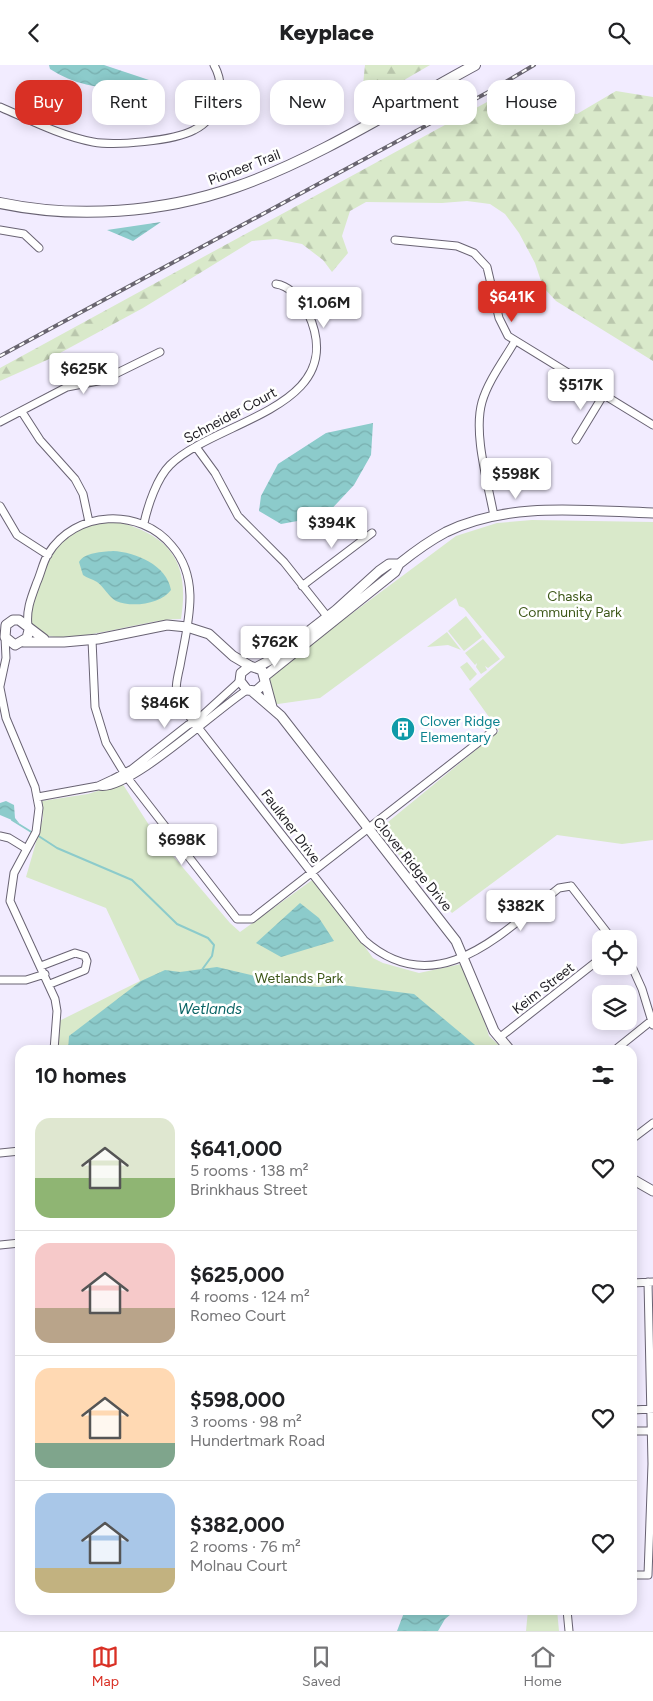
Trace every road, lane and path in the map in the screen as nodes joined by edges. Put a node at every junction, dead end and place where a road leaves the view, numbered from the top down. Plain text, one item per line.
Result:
1 (214, 65) edge
2 (475, 65) edge
3 (0, 107) edge
4 (0, 203) edge
5 (0, 230) edge
6 (395, 240) dead end
7 (39, 248) dead end
8 (276, 284) dead end
9 (515, 341) junction
10 (160, 353) dead end
11 (604, 394) junction
12 (22, 411) junction
13 (0, 422) edge
14 (653, 425) edge
15 (576, 439) dead end
16 (196, 447) junction
17 (0, 506) edge
18 (653, 513) edge
19 (494, 516) junction
20 (89, 523) junction
21 (144, 523) junction
22 (372, 533) dead end
23 (48, 555) junction
24 (302, 586) junction
25 (28, 606) junction
26 (329, 619) junction
27 (7, 621) edge
28 (187, 627) junction
29 (29, 628) junction
30 (3, 633) edge
31 (92, 640) junction
32 (46, 641) junction
33 (21, 643) junction
34 (233, 656) junction
35 (6, 658) junction
36 (254, 666) junction
37 (240, 679) junction
38 (265, 680) junction
39 (0, 687) edge
40 (249, 691) junction
41 (273, 709) junction
42 (197, 724) junction
43 (493, 731) dead end
44 (126, 776) junction
45 (38, 797) junction
46 (368, 830) junction
47 (0, 836) edge
48 (27, 849) junction
49 (310, 872) junction
50 (606, 930) edge
51 (463, 957) junction
52 (592, 965) edge
53 (43, 970) junction
54 (636, 975) edge
55 (0, 980) edge
56 (50, 984) junction
57 (652, 1023) edge
58 (499, 1037) junction
59 (54, 1045) edge
60 (506, 1045) edge
61 (622, 1045) edge
62 (653, 1123) edge
63 (637, 1135) edge
64 (15, 1152) edge
65 (0, 1153) edge
66 (637, 1182) edge
67 (653, 1191) edge
68 (15, 1244) edge
69 (0, 1245) edge
70 (650, 1282) edge
71 (637, 1283) edge
72 (652, 1409) edge
73 (637, 1410) edge
74 (637, 1431) edge
75 (652, 1431) edge
76 (637, 1575) edge
77 (567, 1615) edge
78 (569, 1631) edge

1 - 3 street
2 - 4 main road, Pioneer Trail
5 - 7 street
6 - 9 street
8 - 16 street, Schneider Court
9 - 11 street
9 - 19 street
10 - 12 street
11 - 14 street
11 - 15 street
12 - 13 street
12 - 20 street
16 - 21 street, Schneider Court
16 - 24 street
17 - 23 street
18 - 19 street
19 - 26 street
20 - 21 street
20 - 23 street
21 - 28 street
22 - 24 street
23 - 25 street
24 - 26 street
25 - 27 street
25 - 29 street
26 - 36 street
26 - 38 street
27 - 29 street
27 - 30 street
28 - 31 street
28 - 34 street
28 - 42 street, Faulkner Drive
29 - 32 street
29 - 33 street
30 - 33 street
30 - 35 street
31 - 32 street
31 - 44 street
32 - 33 street
33 - 35 street
34 - 36 street
34 - 37 street
35 - 39 street
36 - 37 street
36 - 38 street
37 - 40 street
37 - 42 street
38 - 40 street
38 - 41 street, Clover Ridge Drive
39 - 45 street
40 - 41 street, Clover Ridge Drive
40 - 42 street
41 - 46 street, Clover Ridge Drive
42 - 44 street
42 - 49 street, Faulkner Drive
43 - 46 street
44 - 45 street
44 - 49 street
45 - 48 street
46 - 49 street
46 - 51 street, Clover Ridge Drive
47 - 48 street
48 - 53 street
49 - 51 street, Faulkner Drive
50 - 51 street, Faulkner Drive
51 - 58 street, Clover Ridge Drive
52 - 58 street, Keim Street
53 - 55 street
53 - 56 street
53 - 56 street
54 - 57 street
56 - 59 street
57 - 61 street
58 - 60 street, Clover Ridge Drive
62 - 63 street
64 - 65 street
66 - 67 street
68 - 69 street
70 - 71 street
70 - 72 street
72 - 73 street
72 - 75 street
74 - 75 street
75 - 76 street
77 - 78 street

